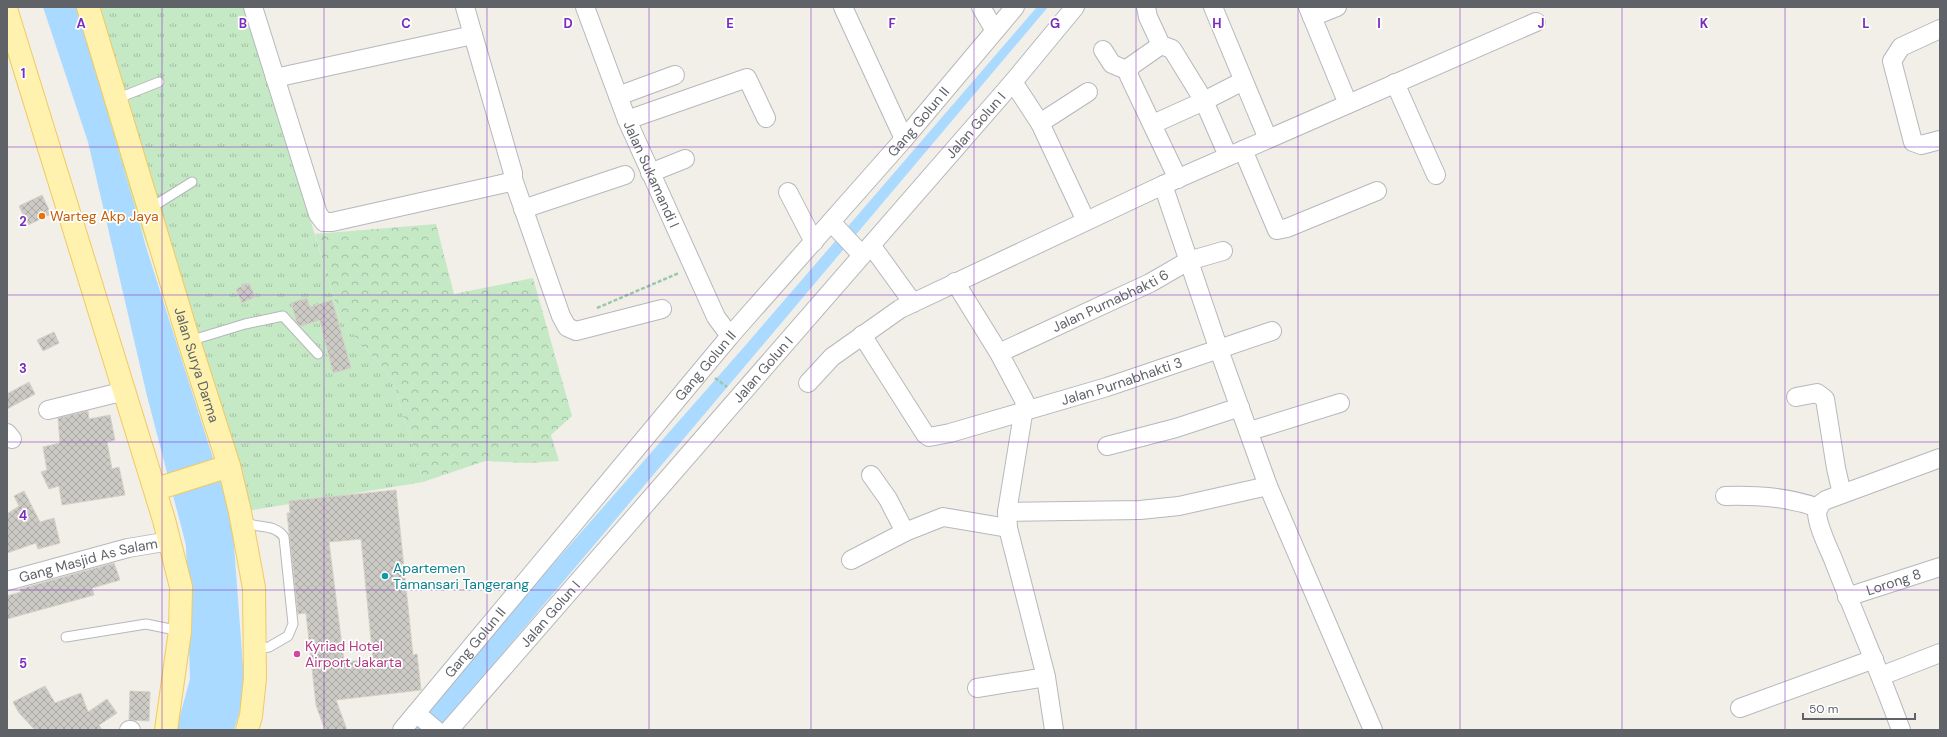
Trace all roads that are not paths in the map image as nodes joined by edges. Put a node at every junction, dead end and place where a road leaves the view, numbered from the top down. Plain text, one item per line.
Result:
1 (88, 7) edge
2 (253, 7) edge
3 (465, 7) edge
4 (585, 7) edge
5 (843, 7) edge
6 (981, 7) edge
7 (1015, 7) edge
8 (1075, 7) edge
9 (1146, 7) edge
10 (1213, 7) edge
11 (1337, 7) edge
12 (7, 12) edge
13 (1310, 12) edge
14 (1536, 22) dead end
15 (1940, 30) edge
16 (995, 31) junction
17 (473, 36) junction
18 (1161, 45) junction
19 (1103, 50) dead end
20 (13, 52) edge
21 (1129, 71) junction
22 (675, 75) dead end
23 (275, 78) junction
24 (1243, 80) junction
25 (159, 82) dead end
26 (1013, 82) junction
27 (1395, 84) junction
28 (1088, 92) dead end
29 (618, 96) junction
30 (116, 99) junction
31 (1204, 101) junction
32 (1348, 104) junction
33 (766, 118) dead end
34 (627, 120) junction
35 (1040, 123) junction
36 (1152, 124) junction
37 (904, 139) junction
38 (1268, 139) junction
39 (1940, 140) edge
40 (1236, 153) junction
41 (685, 159) dead end
42 (650, 172) junction
43 (625, 175) dead end
44 (1436, 175) dead end
45 (512, 179) junction
46 (192, 182) dead end
47 (1170, 182) junction
48 (1377, 191) dead end
49 (788, 192) dead end
50 (149, 209) junction
51 (523, 209) junction
52 (1086, 221) junction
53 (834, 225) junction
54 (814, 242) junction
55 (861, 248) junction
56 (1223, 251) dead end
57 (1188, 261) junction
58 (955, 282) junction
59 (913, 303) junction
60 (662, 309) dead end
61 (1272, 331) dead end
62 (862, 334) junction
63 (730, 336) junction
64 (189, 340) junction
65 (1219, 350) junction
66 (999, 352) junction
67 (318, 354) dead end
68 (808, 383) dead end
69 (125, 391) junction
70 (1796, 397) dead end
71 (1340, 403) dead end
72 (1240, 407) junction
73 (48, 410) dead end
74 (1024, 411) junction
75 (1250, 431) junction
76 (1108, 446) dead end
77 (143, 455) junction
78 (1940, 458) edge
79 (225, 467) junction
80 (871, 475) dead end
81 (168, 486) junction
82 (1268, 486) junction
83 (1842, 494) junction
84 (1725, 496) dead end
85 (1819, 508) junction
86 (164, 520) junction
87 (1007, 520) junction
88 (242, 522) junction
89 (905, 532) junction
90 (170, 541) junction
91 (851, 560) dead end
92 (1940, 567) edge
93 (7, 581) edge
94 (1847, 597) junction
95 (180, 631) junction
96 (66, 637) dead end
97 (255, 650) junction
98 (1940, 653) edge
99 (1874, 659) junction
100 (1881, 676) junction
101 (1046, 677) junction
102 (978, 688) dead end
103 (1740, 708) dead end
104 (417, 715) junction
105 (166, 730) edge
106 (247, 730) edge
107 (402, 730) edge
108 (436, 730) edge
109 (449, 730) edge
110 (1054, 730) edge
111 (1373, 730) edge
112 (1902, 730) edge

1 - 30 main road, Jalan Surya Darma
2 - 23 street
3 - 17 street
4 - 29 street, Jalan Sukamandi I
5 - 37 street
6 - 16 street
7 - 16 street, Gang Golun II
8 - 26 street, Jalan Golun I
9 - 18 street
10 - 24 street
11 - 13 street
12 - 20 main road
13 - 32 street
14 - 27 street
15 - 39 street
16 - 37 street, Gang Golun II
17 - 23 street
17 - 45 street
18 - 21 street
18 - 31 street
19 - 21 street
20 - 69 main road
21 - 36 street
22 - 29 street
23 - 45 street
24 - 31 street
24 - 38 street
25 - 30 lane
26 - 35 street
26 - 55 street, Jalan Golun I
27 - 32 street
27 - 44 street
28 - 35 street
29 - 34 street, Jalan Sukamandi I
30 - 50 main road, Jalan Surya Darma
31 - 36 street
31 - 40 street
32 - 38 street
33 - 34 street
34 - 42 street, Jalan Sukamandi I
35 - 52 street
36 - 47 street
37 - 53 street, Gang Golun II
38 - 40 street
40 - 47 street
40 - 48 street
41 - 42 street
42 - 63 street, Jalan Sukamandi I
43 - 51 street
45 - 51 street
46 - 50 lane
47 - 52 street
47 - 57 street
49 - 54 street
50 - 64 main road, Jalan Surya Darma
51 - 60 street
52 - 58 street
53 - 54 street, Gang Golun II
53 - 55 street
54 - 63 street, Gang Golun II
55 - 59 street
55 - 109 street, Jalan Golun I
56 - 57 street, Jalan Purnabhakti 6
57 - 65 street
57 - 66 street, Jalan Purnabhakti 6
58 - 59 street
58 - 66 street
59 - 62 street
61 - 65 street, Jalan Purnabhakti 3
62 - 68 street
62 - 74 street, Jalan Purnabhakti 3
63 - 104 street, Gang Golun II
64 - 67 lane
64 - 79 main road, Jalan Surya Darma
65 - 72 street
65 - 74 street, Jalan Purnabhakti 3
66 - 74 street
69 - 73 street
69 - 77 main road
70 - 83 street
71 - 75 street
72 - 75 street
72 - 76 street
74 - 87 street
75 - 82 street
77 - 81 main road
77 - 86 main road
78 - 83 street
79 - 81 main road
79 - 88 main road, Jalan Surya Darma
80 - 89 street
81 - 86 main road
82 - 87 street
82 - 111 street
83 - 85 street
84 - 85 street
85 - 94 street
86 - 90 main road
87 - 89 street
87 - 101 street
88 - 97 main road, Jalan Surya Darma
88 - 97 lane
89 - 91 street
90 - 93 street, Gang Masjid As Salam
90 - 95 main road
92 - 94 street, Lorong 8
94 - 99 street
95 - 96 lane
95 - 105 main road
97 - 106 main road, Jalan Surya Darma
98 - 100 street
99 - 100 street
99 - 103 street
100 - 112 street
101 - 102 street
101 - 110 street
104 - 107 street, Gang Golun II
104 - 108 street

